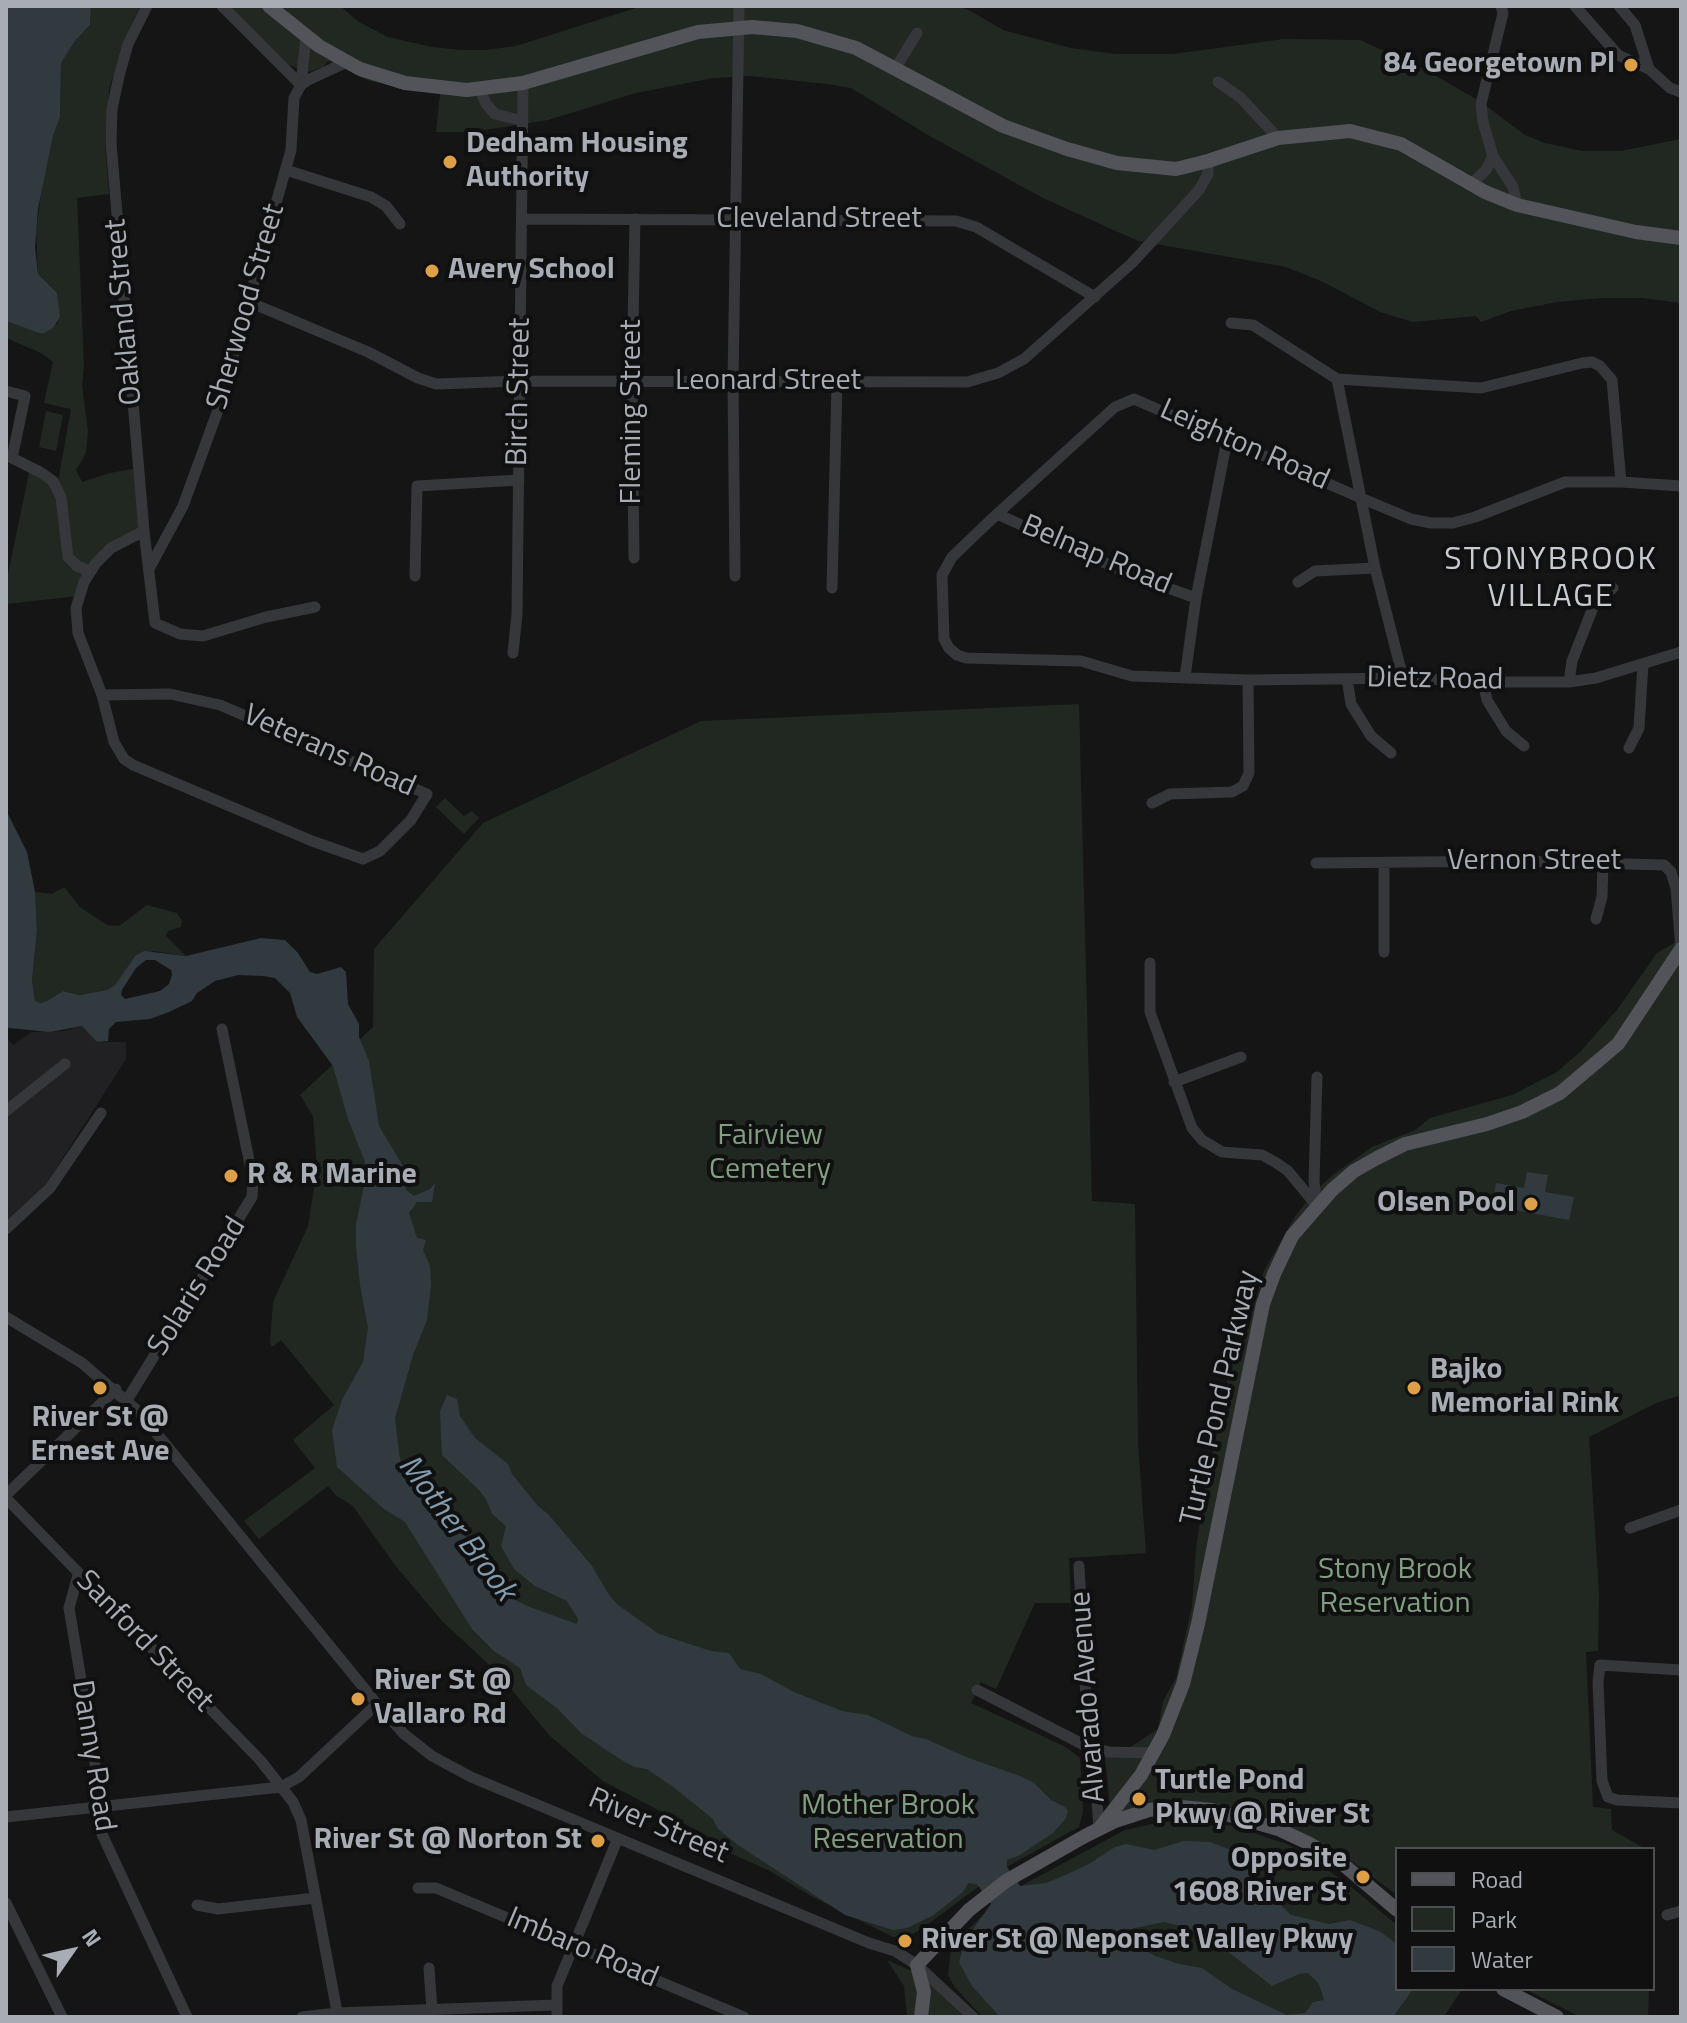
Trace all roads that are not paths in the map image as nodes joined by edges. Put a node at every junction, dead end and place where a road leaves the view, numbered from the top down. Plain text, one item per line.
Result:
1 (147, 6) edge
2 (222, 6) edge
3 (269, 6) edge
4 (739, 6) edge
5 (1501, 6) edge
6 (1575, 6) edge
7 (1619, 6) edge
8 (737, 27) junction
9 (917, 33) dead end
10 (306, 36) junction
11 (347, 62) junction
12 (895, 69) junction
13 (1649, 69) junction
14 (1218, 82) dead end
15 (523, 83) junction
16 (301, 85) junction
17 (480, 90) junction
18 (1681, 92) edge
19 (523, 121) junction
20 (1278, 138) junction
21 (1493, 156) junction
22 (1208, 161) junction
23 (286, 170) junction
24 (1471, 184) junction
25 (1517, 205) junction
26 (522, 219) junction
27 (635, 219) junction
28 (735, 220) junction
29 (400, 224) dead end
30 (1681, 238) edge
31 (1095, 297) junction
32 (249, 302) junction
33 (1231, 323) dead end
34 (1337, 379) junction
35 (520, 381) junction
36 (632, 381) junction
37 (733, 382) junction
38 (837, 383) junction
39 (6, 391) edge
40 (1227, 440) junction
41 (519, 480) junction
42 (1621, 482) junction
43 (1681, 486) edge
44 (1361, 498) junction
45 (997, 514) junction
46 (144, 531) junction
47 (634, 558) dead end
48 (1375, 568) junction
49 (149, 570) junction
50 (90, 571) junction
51 (415, 576) dead end
52 (735, 576) dead end
53 (1298, 582) dead end
54 (832, 588) dead end
55 (1613, 588) dead end
56 (1196, 598) junction
57 (315, 607) dead end
58 (1681, 652) edge
59 (513, 653) dead end
60 (1643, 664) junction
61 (1185, 677) junction
62 (1403, 678) junction
63 (1347, 679) junction
64 (1248, 680) junction
65 (1483, 682) junction
66 (1569, 682) junction
67 (102, 695) junction
68 (1524, 746) dead end
69 (1629, 748) dead end
70 (1391, 753) dead end
71 (1152, 803) dead end
72 (1603, 862) junction
73 (1316, 863) dead end
74 (1384, 863) junction
75 (1596, 919) dead end
76 (1681, 949) edge
77 (1384, 952) dead end
78 (1150, 963) dead end
79 (222, 1029) dead end
80 (1241, 1057) dead end
81 (65, 1064) dead end
82 (1317, 1077) dead end
83 (1174, 1082) junction
84 (6, 1111) edge
85 (101, 1113) dead end
86 (1317, 1206) junction
87 (6, 1229) edge
88 (6, 1317) edge
89 (116, 1389) junction
90 (127, 1400) junction
91 (6, 1497) edge
92 (1681, 1510) edge
93 (1630, 1528) dead end
94 (1079, 1566) dead end
95 (78, 1575) junction
96 (1681, 1670) edge
97 (977, 1690) dead end
98 (377, 1704) junction
99 (1090, 1748) junction
100 (1153, 1753) junction
101 (1141, 1775) junction
102 (281, 1787) junction
103 (1681, 1803) edge
104 (100, 1807) junction
105 (1131, 1815) junction
106 (6, 1817) edge
107 (1099, 1829) junction
108 (618, 1838) junction
109 (418, 1888) dead end
110 (315, 1898) junction
111 (6, 1903) edge
112 (197, 1905) dead end
113 (1395, 1908) edge
114 (1681, 1911) edge
115 (1667, 1915) dead end
116 (573, 1946) junction
117 (917, 1965) junction
118 (429, 1968) dead end
119 (1507, 1991) edge
120 (432, 2010) junction
121 (556, 2011) edge
122 (338, 2015) edge
123 (62, 2017) edge
124 (187, 2017) edge
125 (302, 2017) edge
126 (744, 2017) edge
127 (921, 2017) edge
128 (973, 2017) edge
129 (1557, 2017) edge

1 - 46 street, Oakland Street
2 - 16 street
3 - 10 main road
4 - 8 street
5 - 21 street
6 - 13 street
7 - 13 street
8 - 12 main road
8 - 15 main road
8 - 28 street
9 - 12 street
10 - 11 main road
10 - 16 street, Sherwood Street
11 - 16 street
11 - 17 main road
12 - 22 main road
13 - 18 street
14 - 20 street
15 - 17 main road
15 - 19 street, Birch Street
16 - 23 street, Sherwood Street
17 - 19 street
19 - 26 street, Birch Street
20 - 22 main road
20 - 24 main road
21 - 24 street
21 - 25 street
22 - 31 street, Leonard Street
23 - 29 street
23 - 32 street, Sherwood Street
24 - 25 main road
25 - 30 main road
26 - 27 street, Cleveland Street
26 - 35 street, Birch Street
27 - 28 street, Cleveland Street
27 - 36 street, Fleming Street
28 - 31 street, Cleveland Street
28 - 37 street
31 - 38 street, Leonard Street
32 - 35 street, Leonard Street
32 - 49 street, Sherwood Street
33 - 34 street
34 - 42 street
34 - 44 street
35 - 36 street, Leonard Street
35 - 41 street, Birch Street
36 - 37 street, Leonard Street
36 - 47 street, Fleming Street
37 - 38 street, Leonard Street
37 - 52 street
38 - 54 street
39 - 50 street
40 - 44 street, Leighton Road
40 - 45 street, Leighton Road
40 - 56 street
41 - 51 street
41 - 59 street, Birch Street
42 - 43 street, Leighton Road
42 - 44 street, Leighton Road
44 - 48 street
45 - 56 street, Belnap Road
45 - 61 street, Leighton Road
46 - 49 street, Oakland Street
46 - 50 street, Veterans Road
48 - 53 street
48 - 62 street
49 - 57 street, Oakland Street
50 - 67 street, Veterans Road
55 - 66 street
56 - 61 street
58 - 60 street, Dietz Road
60 - 66 street, Dietz Road
60 - 69 street
61 - 64 street, Dietz Road
62 - 63 street, Dietz Road
62 - 65 street, Dietz Road
63 - 64 street, Dietz Road
63 - 70 street
64 - 71 street
65 - 66 street, Dietz Road
65 - 68 street
67 - 67 street, Veterans Road
72 - 74 street, Vernon Street
72 - 75 street
72 - 76 street, Vernon Street
73 - 74 street, Vernon Street
74 - 77 street
76 - 86 main road, Turtle Pond Parkway
78 - 83 street
79 - 90 street, Solaris Road
80 - 83 street
81 - 84 street
82 - 86 street
83 - 86 street
85 - 87 street
86 - 100 main road, Turtle Pond Parkway
88 - 89 street, River Street
89 - 90 street, River Street
89 - 91 street
90 - 98 street, River Street
91 - 95 street, Sanford Street
92 - 93 street
94 - 99 street, Alvarado Avenue
95 - 102 street, Sanford Street
95 - 104 street, Danny Road
96 - 103 street
97 - 99 street
98 - 102 street
98 - 108 street, River Street
99 - 100 street
99 - 107 street, Alvarado Avenue
100 - 101 main road, Turtle Pond Parkway
101 - 105 main road, Turtle Pond Parkway
101 - 107 main road, Turtle Pond Parkway
102 - 104 street
102 - 110 street, Sanford Street
104 - 106 street
104 - 124 street, Danny Road
105 - 107 main road
105 - 113 main road
107 - 117 main road
108 - 116 street
108 - 117 street, River Street
109 - 116 street, Imbaro Road
110 - 112 street
110 - 122 street, Sanford Street
111 - 123 street
114 - 115 street
116 - 121 street
116 - 126 street, Imbaro Road
117 - 127 main road
117 - 128 street, River Street
118 - 120 street
119 - 129 main road
120 - 121 street
120 - 122 street
122 - 125 street

